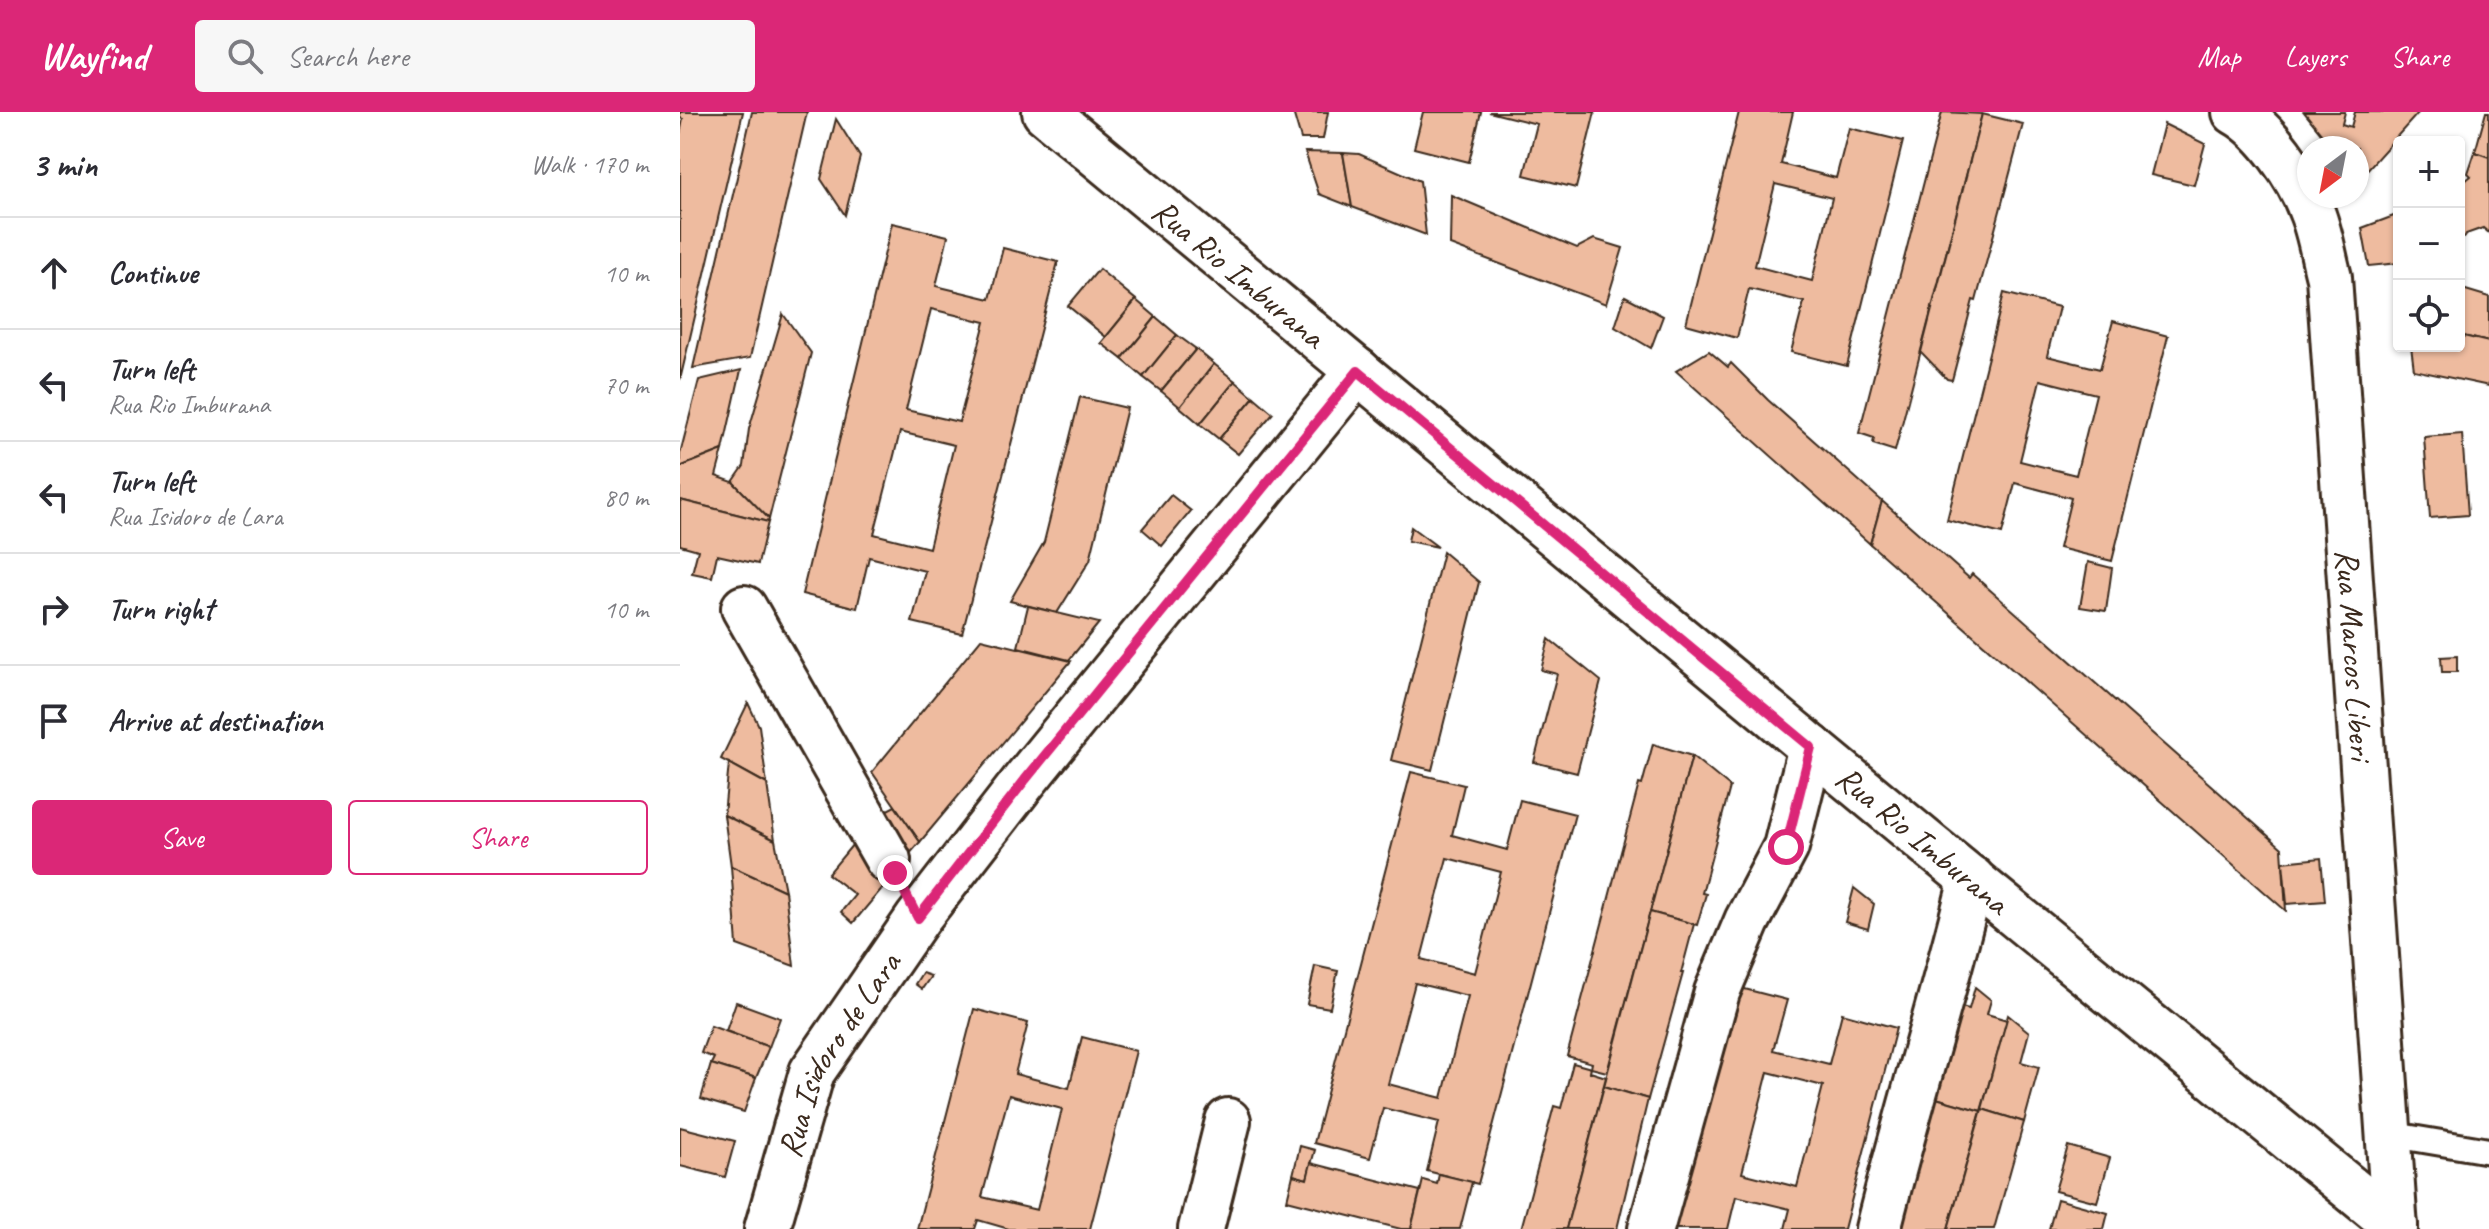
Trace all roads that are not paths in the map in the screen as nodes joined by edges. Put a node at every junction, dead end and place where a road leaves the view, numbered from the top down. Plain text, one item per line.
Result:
1 (1045, 112) edge
2 (2235, 112) edge
3 (1358, 371) junction
4 (744, 608) dead end
5 (1811, 747) junction
6 (1972, 879) junction
7 (918, 918) junction
8 (1228, 1121) dead end
9 (2388, 1134) junction
10 (2489, 1151) edge
11 (2395, 1227) edge
12 (767, 1229) edge
13 (1201, 1229) edge
14 (1651, 1229) edge
15 (1878, 1229) edge

1 - 3 street, Rua Rio Imburana
2 - 9 street, Rua Marcos Liberi
3 - 5 street, Rua Rio Imburana
3 - 7 street, Rua Isidoro de Lara
4 - 7 street
5 - 6 street, Rua Rio Imburana
5 - 14 street
6 - 11 street, Rua Rio Imburana
6 - 15 street
7 - 12 street, Rua Isidoro de Lara
8 - 13 street
9 - 10 lane
9 - 11 street, Rua Marcos Liberi

